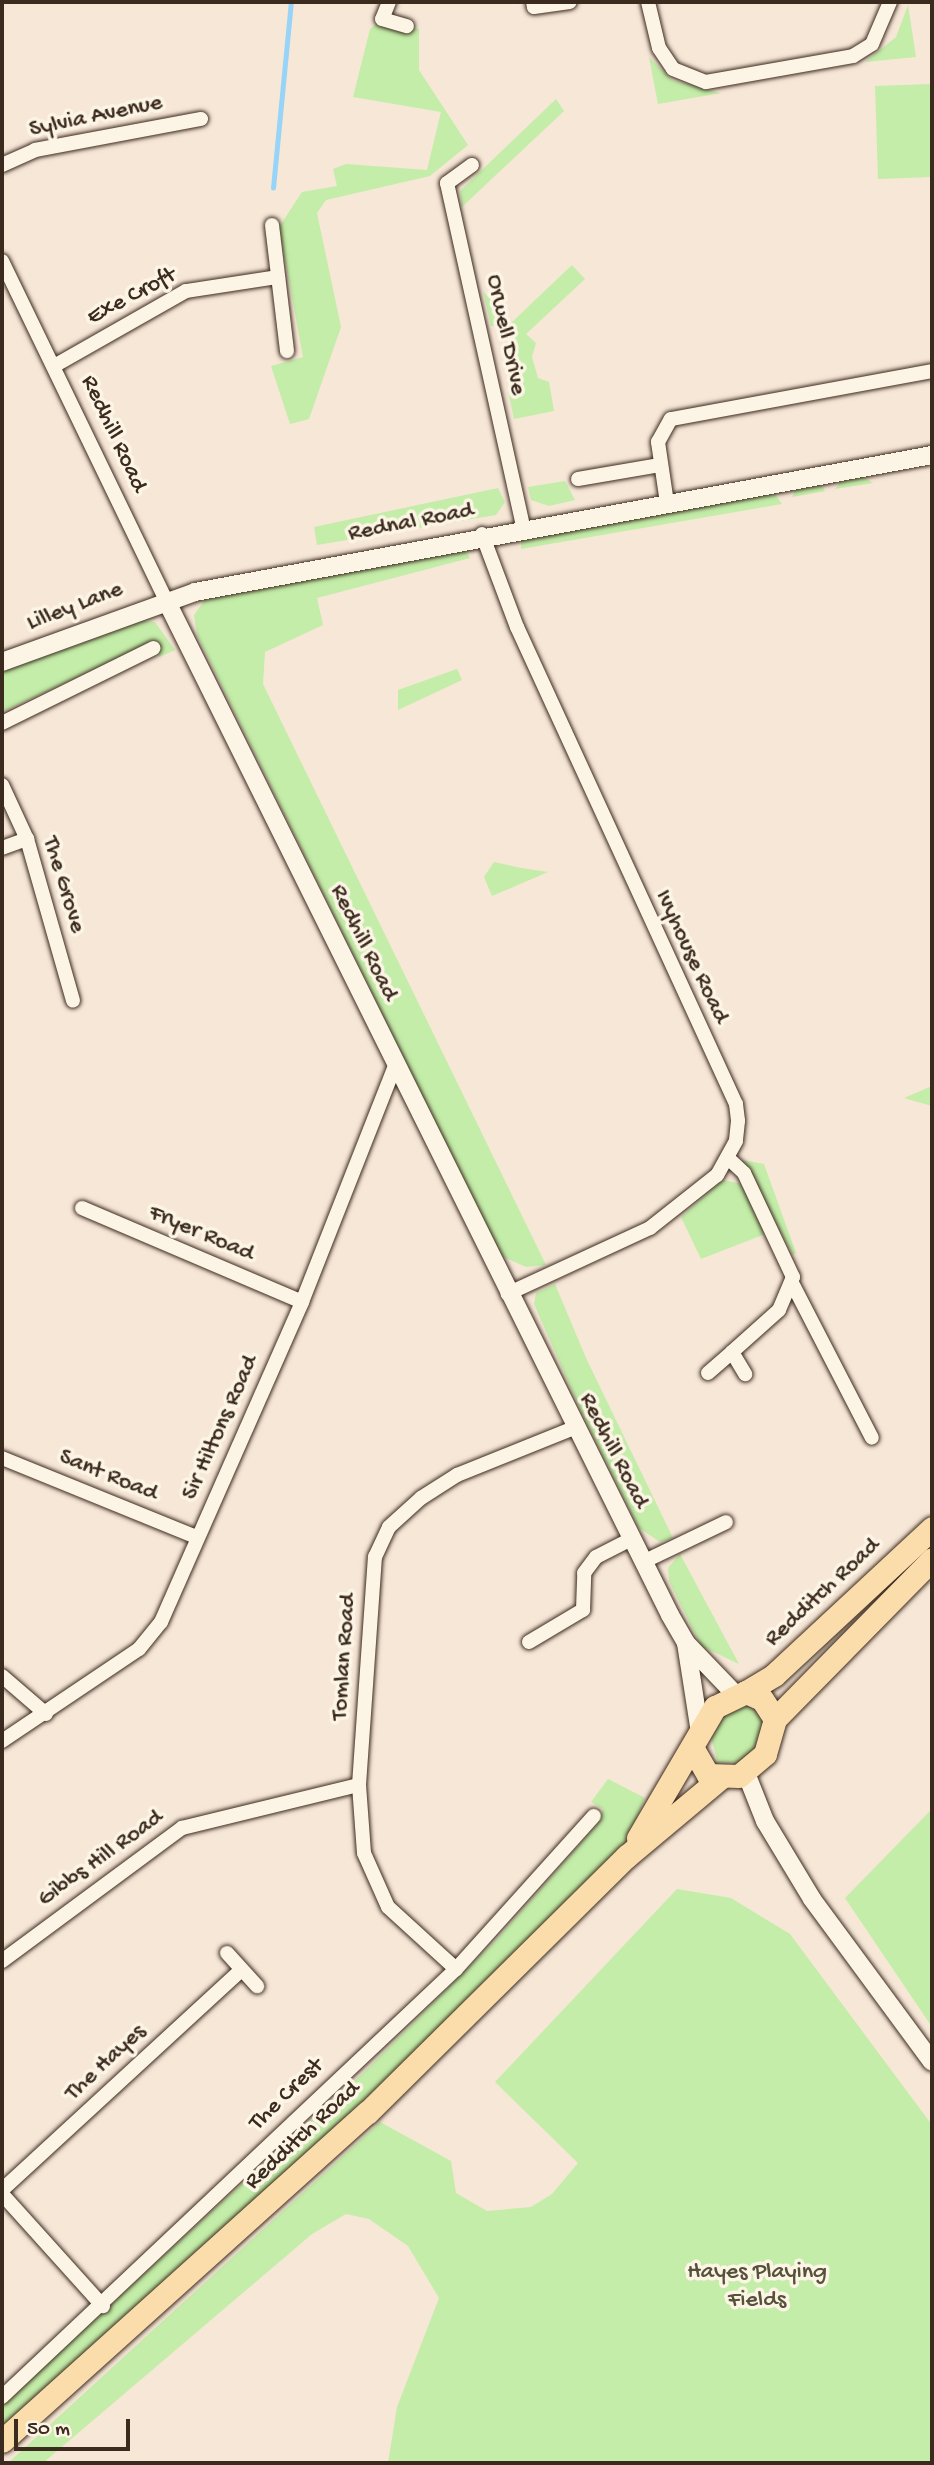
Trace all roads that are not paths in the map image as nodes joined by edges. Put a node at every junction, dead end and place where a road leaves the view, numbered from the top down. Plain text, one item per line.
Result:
1 (389, 2) edge
2 (533, 2) edge
3 (570, 2) edge
4 (648, 2) edge
5 (890, 2) edge
6 (407, 26) dead end
7 (201, 119) dead end
8 (472, 164) dead end
9 (2, 165) edge
10 (272, 225) dead end
11 (2, 261) edge
12 (278, 277) junction
13 (287, 351) dead end
14 (54, 366) junction
15 (932, 371) edge
16 (932, 455) edge
17 (660, 466) junction
18 (578, 479) dead end
19 (667, 503) junction
20 (523, 527) junction
21 (482, 534) junction
22 (166, 600) junction
23 (154, 648) dead end
24 (2, 662) edge
25 (2, 723) edge
26 (2, 785) edge
27 (27, 839) junction
28 (2, 848) edge
29 (73, 1001) dead end
30 (395, 1066) junction
31 (728, 1158) junction
32 (82, 1208) dead end
33 (792, 1283) junction
34 (508, 1294) junction
35 (302, 1302) junction
36 (732, 1352) junction
37 (708, 1373) dead end
38 (745, 1374) dead end
39 (574, 1428) junction
40 (872, 1438) dead end
41 (2, 1458) edge
42 (726, 1522) dead end
43 (932, 1528) edge
44 (197, 1537) junction
45 (631, 1539) junction
46 (932, 1559) edge
47 (643, 1562) junction
48 (529, 1642) dead end
49 (686, 1643) junction
50 (2, 1676) edge
51 (740, 1693) junction
52 (46, 1714) junction
53 (775, 1719) junction
54 (695, 1736) junction
55 (2, 1741) edge
56 (746, 1773) junction
57 (718, 1780) junction
58 (359, 1785) junction
59 (594, 1816) dead end
60 (627, 1856) junction
61 (227, 1953) dead end
62 (2, 1961) edge
63 (456, 1969) junction
64 (241, 1970) junction
65 (257, 1986) dead end
66 (932, 2062) edge
67 (2, 2192) edge
68 (103, 2306) junction
69 (2, 2397) edge
70 (2, 2441) edge

1 - 6 street
2 - 3 street
4 - 5 street
7 - 9 street, Sylvia Avenue
8 - 20 street, Orwell Drive
10 - 12 street
11 - 14 street, Redhill Road
12 - 13 street
12 - 14 street, Exe Croft
14 - 22 street, Redhill Road
15 - 17 street
16 - 19 street, Rednal Road
17 - 18 street
17 - 19 street
19 - 20 street, Rednal Road
20 - 21 street, Rednal Road
21 - 22 street, Rednal Road
21 - 31 street, Ivyhouse Road
22 - 24 street, Lilley Lane
22 - 30 street, Redhill Road
23 - 25 street
26 - 27 street, The Grove
27 - 28 street
27 - 29 street, The Grove
30 - 34 street, Redhill Road
30 - 35 street, Sir Hiltons Road
31 - 33 street
31 - 34 street, Ivyhouse Road
32 - 35 street, Fryer Road
33 - 36 street
33 - 40 street
34 - 39 street, Redhill Road
35 - 44 street, Sir Hiltons Road
36 - 37 street
36 - 38 street
39 - 45 street, Redhill Road
39 - 58 street, Tomlan Road
41 - 44 street, Sant Road
42 - 47 street
43 - 51 highway, Redditch Road
44 - 52 street, Sir Hiltons Road
45 - 47 street, Redhill Road
45 - 48 street
46 - 53 highway, Redditch Road
47 - 49 street, Redhill Road
49 - 51 street, Redhill Road
49 - 54 street, Redhill Road
50 - 52 street
51 - 53 highway
51 - 54 highway
52 - 55 street, Sir Hiltons Road
53 - 56 highway
54 - 57 highway
54 - 60 highway, Redditch Road
56 - 57 highway
56 - 66 street
57 - 60 highway, Redditch Road
58 - 62 street, Gibbs Hill Road
58 - 63 street, Tomlan Road
59 - 63 street, The Crest
60 - 70 highway, Redditch Road
61 - 64 street
63 - 68 street, The Crest
64 - 65 street
64 - 67 street, The Hayes
67 - 68 street
68 - 69 street, The Crest

